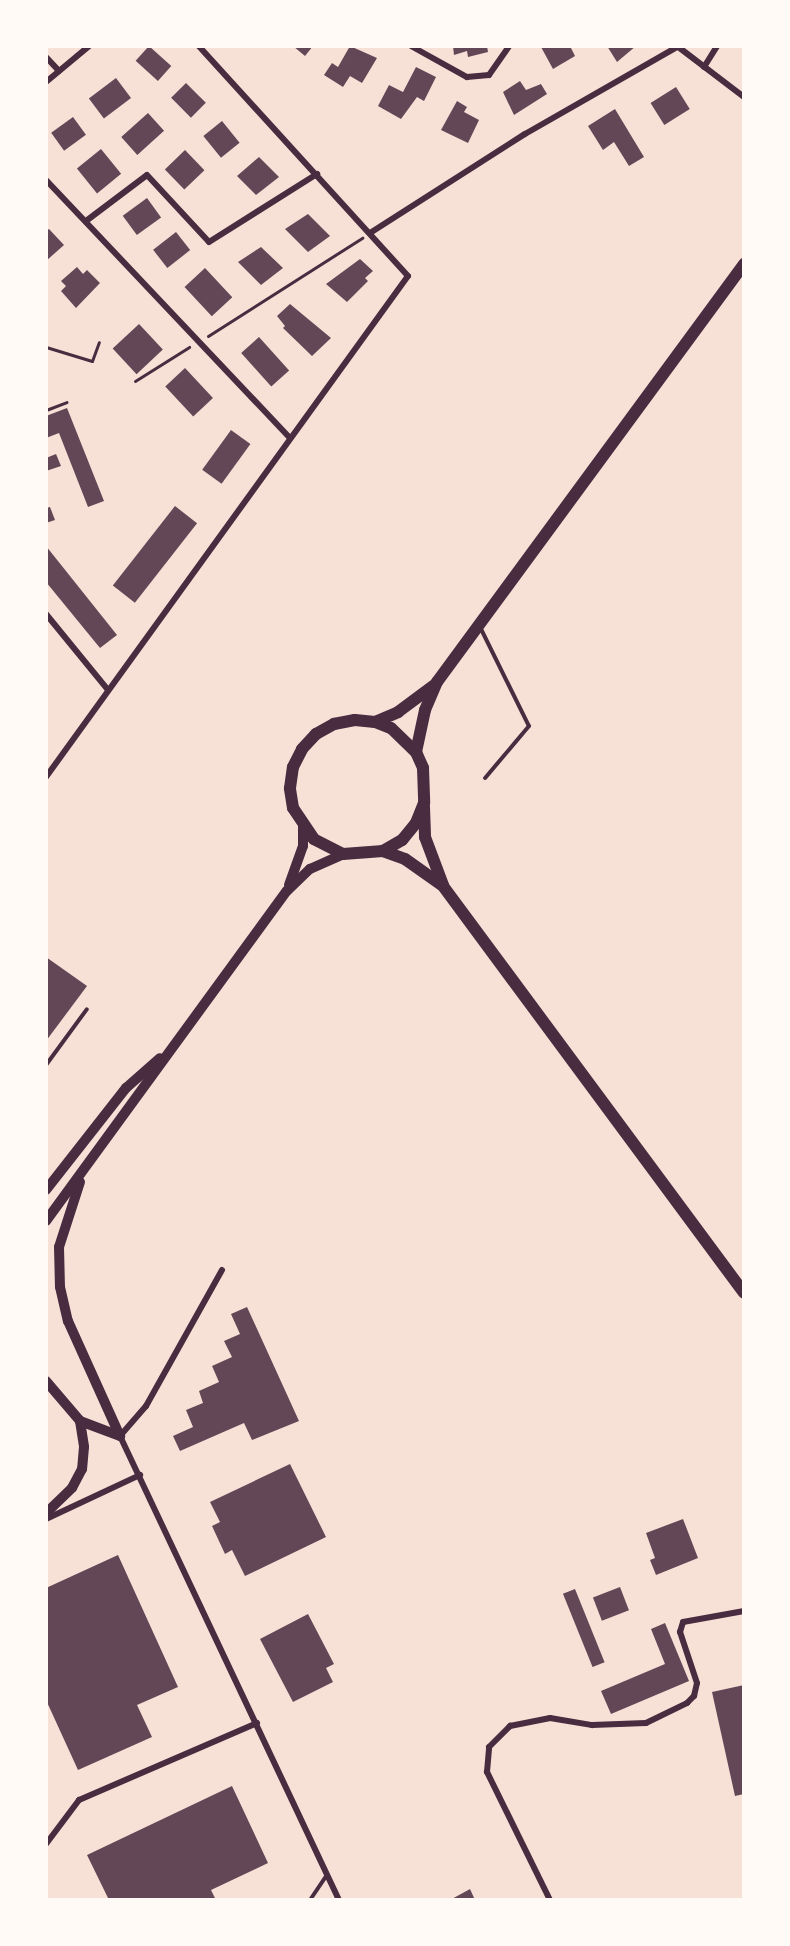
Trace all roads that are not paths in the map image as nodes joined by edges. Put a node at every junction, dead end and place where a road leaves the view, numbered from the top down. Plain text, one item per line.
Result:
1 (89, 46) edge
2 (199, 46) edge
3 (411, 46) edge
4 (509, 46) edge
5 (717, 46) edge
6 (677, 47) edge
7 (46, 57) edge
8 (704, 67) junction
9 (59, 71) junction
10 (46, 82) edge
11 (744, 98) edge
12 (317, 174) junction
13 (46, 180) edge
14 (86, 221) junction
15 (368, 234) junction
16 (744, 264) edge
17 (290, 437) junction
18 (46, 614) edge
19 (479, 625) junction
20 (437, 682) junction
21 (108, 690) junction
22 (375, 722) junction
23 (416, 752) junction
24 (46, 777) edge
25 (485, 778) dead end
26 (424, 803) junction
27 (303, 827) junction
28 (383, 851) junction
29 (343, 854) junction
30 (443, 886) junction
31 (287, 891) junction
32 (87, 1009) dead end
33 (174, 1046) junction
34 (46, 1065) edge
35 (82, 1172) junction
36 (46, 1190) edge
37 (46, 1221) edge
38 (222, 1270) dead end
39 (744, 1293) edge
40 (46, 1381) edge
41 (80, 1421) junction
42 (120, 1436) junction
43 (140, 1475) junction
44 (46, 1513) edge
45 (46, 1520) edge
46 (744, 1611) edge
47 (256, 1723) junction
48 (46, 1844) edge
49 (327, 1874) junction
50 (310, 1899) edge
51 (339, 1899) edge
52 (550, 1899) edge

1 - 9 street
2 - 12 street
3 - 4 street
5 - 8 street
6 - 8 street
6 - 15 street
7 - 9 street
8 - 11 street
9 - 10 street
12 - 14 street
12 - 15 street
13 - 14 street
14 - 17 street
15 - 17 street
16 - 19 main road
17 - 21 street
18 - 21 street
19 - 20 main road
19 - 25 lane
20 - 22 main road
20 - 23 main road
21 - 24 street
22 - 23 main road
22 - 27 main road
23 - 26 main road
26 - 28 main road
26 - 30 main road
27 - 29 main road
27 - 31 main road
28 - 29 main road
28 - 30 main road
29 - 31 main road
30 - 39 main road
31 - 33 main road
32 - 34 lane
33 - 35 main road
33 - 36 main road
35 - 37 main road
35 - 42 main road
38 - 42 street
40 - 41 main road
41 - 42 main road
41 - 44 main road
42 - 43 street
43 - 45 street
43 - 47 street
46 - 52 street
47 - 48 street
47 - 49 street
49 - 50 lane
49 - 51 street

